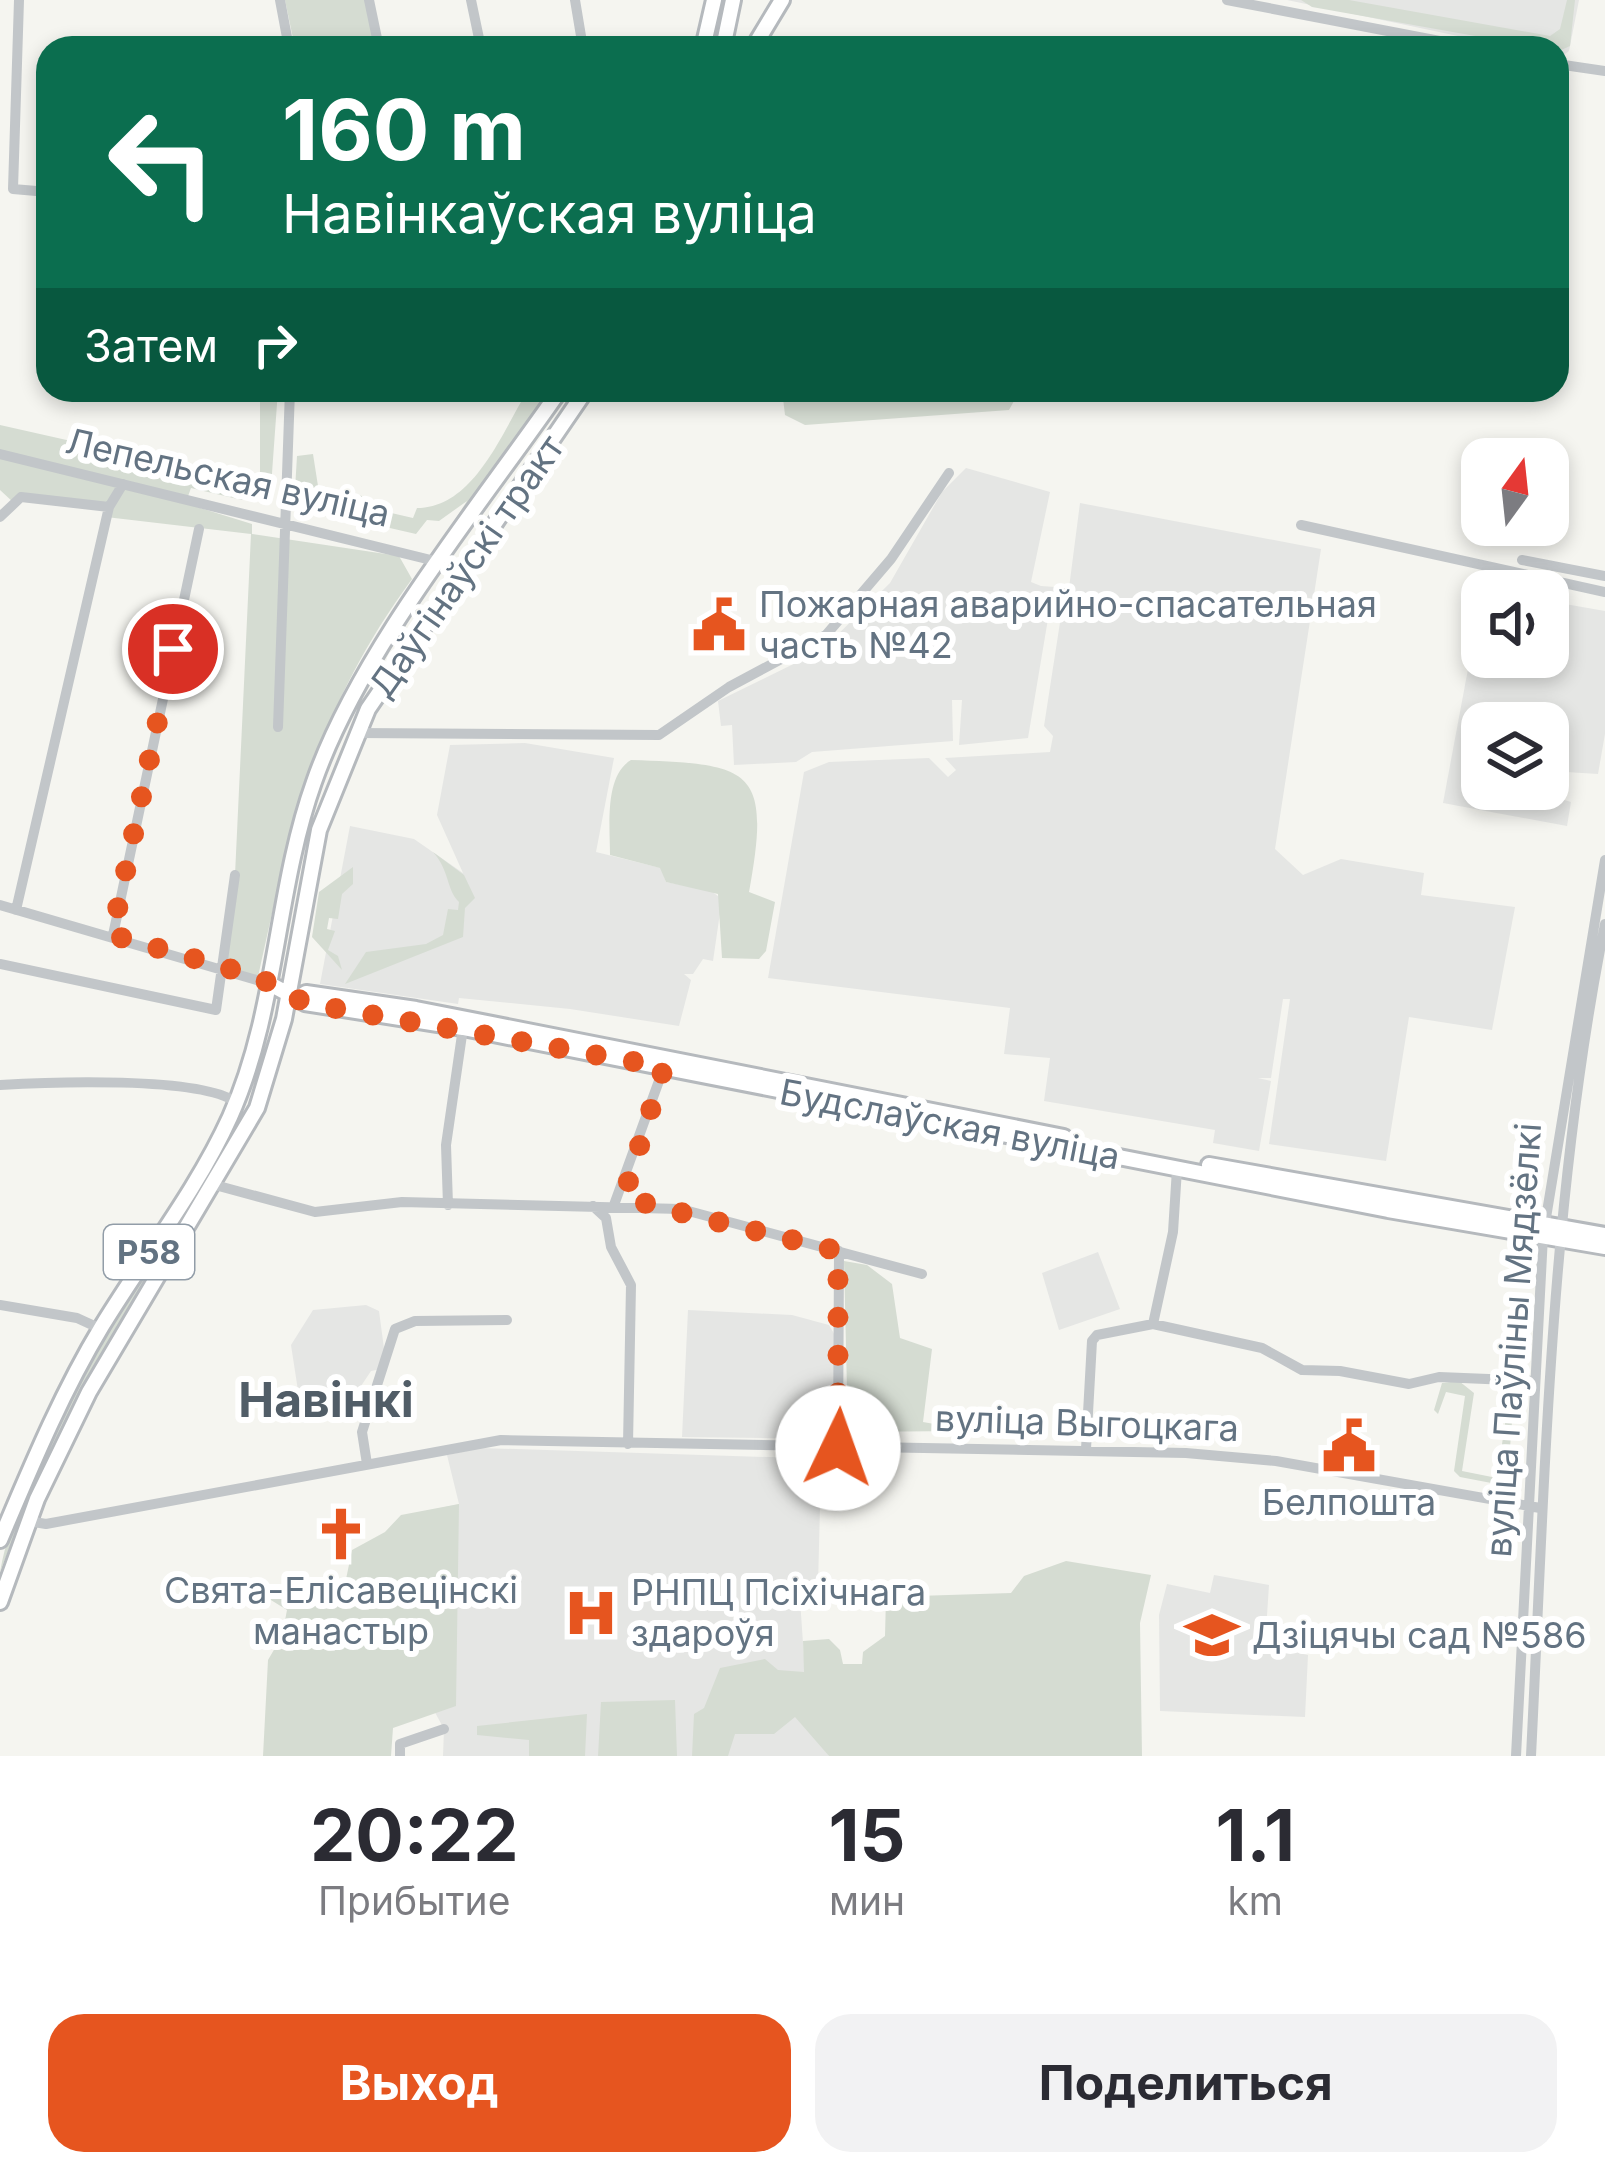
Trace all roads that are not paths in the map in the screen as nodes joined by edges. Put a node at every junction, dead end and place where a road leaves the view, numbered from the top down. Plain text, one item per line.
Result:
1 (19, 0) edge
2 (280, 0) edge
3 (368, 0) edge
4 (471, 0) edge
5 (574, 0) edge
6 (714, 0) edge
7 (734, 0) edge
8 (782, 0) edge
9 (1227, 0) edge
10 (288, 36) edge
11 (376, 36) edge
12 (479, 36) edge
13 (582, 36) edge
14 (706, 36) edge
15 (726, 36) edge
16 (760, 36) edge
17 (1414, 36) edge
18 (1569, 67) edge
19 (1605, 75) edge
20 (36, 191) edge
21 (290, 402) edge
22 (552, 402) edge
23 (578, 402) edge
24 (0, 454) edge
25 (949, 473) dead end
26 (123, 484) junction
27 (109, 506) junction
28 (0, 518) edge
29 (285, 520) junction
30 (1301, 525) dead end
31 (199, 529) dead end
32 (1522, 560) dead end
33 (440, 563) junction
34 (459, 575) junction
35 (1605, 576) edge
36 (1605, 592) edge
37 (278, 727) dead end
38 (356, 733) junction
39 (1605, 860) edge
40 (292, 865) junction
41 (313, 869) junction
42 (235, 875) dead end
43 (0, 905) edge
44 (16, 910) junction
45 (1605, 924) edge
46 (112, 935) junction
47 (0, 964) edge
48 (220, 967) junction
49 (270, 984) junction
50 (293, 996) junction
51 (463, 1028) junction
52 (664, 1067) junction
53 (0, 1085) edge
54 (236, 1102) junction
55 (1178, 1169) junction
56 (214, 1185) junction
57 (622, 1191) junction
58 (615, 1204) junction
59 (637, 1204) junction
60 (448, 1205) junction
61 (593, 1206) junction
62 (606, 1218) junction
63 (1552, 1231) junction
64 (1605, 1235) edge
65 (1605, 1246) edge
66 (838, 1251) junction
67 (922, 1274) dead end
68 (0, 1305) edge
69 (507, 1320) dead end
70 (1153, 1324) junction
71 (101, 1329) junction
72 (1535, 1381) junction
73 (628, 1444) junction
74 (838, 1448) junction
75 (1086, 1449) junction
76 (367, 1464) junction
77 (1534, 1508) junction
78 (28, 1521) junction
79 (0, 1540) edge
80 (0, 1602) edge
81 (444, 1729) dead end
82 (400, 1756) edge
83 (1516, 1756) edge
84 (1531, 1756) edge

1 - 20 street
2 - 10 street
3 - 11 street
4 - 12 street
5 - 13 street
6 - 14 main road
7 - 15 main road
8 - 16 main road
9 - 17 street
18 - 19 street
21 - 29 street
22 - 33 main road, Даўгінаўскі тракт / Р58
23 - 34 main road, Даўгінаўскі тракт / Р58
24 - 26 street, Лепельская вуліца
25 - 38 street
26 - 27 street
26 - 29 street, Лепельская вуліца
27 - 28 street
27 - 44 street
29 - 33 street, Лепельская вуліца
29 - 37 street
30 - 36 street
31 - 46 street
32 - 35 street
33 - 34 main road
33 - 40 main road, Даўгінаўскі тракт / Р58
34 - 38 main road, Даўгінаўскі тракт / Р58
38 - 41 main road, Даўгінаўскі тракт / Р58
39 - 63 street, вуліца Паўліны Мядзёлкі
40 - 41 main road
40 - 49 main road, Даўгінаўскі тракт / Р58
41 - 50 main road, Даўгінаўскі тракт / Р58
42 - 48 street
43 - 44 street
44 - 46 street
45 - 63 street, вуліца Паўліны Мядзёлкі
46 - 48 street
47 - 48 street
48 - 49 street
49 - 50 main road
49 - 54 main road, Даўгінаўскі тракт / Р58
50 - 51 main road, Будслаўская вуліца
50 - 56 main road, Даўгінаўскі тракт / Р58
50 - 63 main road, Будслаўская вуліца
51 - 52 main road, Будслаўская вуліца
51 - 60 street
52 - 55 main road, Будслаўская вуліца
52 - 57 street
53 - 54 street
54 - 71 main road, Даўгінаўскі тракт / Р58
55 - 63 main road, Будслаўская вуліца
55 - 70 street
56 - 60 street
56 - 78 main road, Даўгінаўскі тракт / Р58
57 - 58 street
57 - 59 street
58 - 59 street
58 - 61 street
58 - 62 street
59 - 66 street
60 - 61 street
61 - 62 street
62 - 73 street
63 - 64 main road, Будслаўская вуліца
63 - 65 main road, Будслаўская вуліца
63 - 72 street, вуліца Паўліны Мядзёлкі
63 - 77 street, вуліца Паўліны Мядзёлкі
66 - 67 street
66 - 74 street
68 - 71 street
69 - 76 street
70 - 72 street
70 - 75 street
71 - 79 main road, Даўгінаўскі тракт / Р58
72 - 77 street, вуліца Паўліны Мядзёлкі
73 - 74 street, вуліца Выгоцкага
73 - 76 street, вуліца Выгоцкага
74 - 75 street, вуліца Выгоцкага
75 - 77 street, вуліца Выгоцкага
76 - 78 street, вуліца Выгоцкага
77 - 83 street, вуліца Паўліны Мядзёлкі
77 - 84 street, вуліца Паўліны Мядзёлкі
78 - 80 main road, Даўгінаўскі тракт / Р58
81 - 82 street

